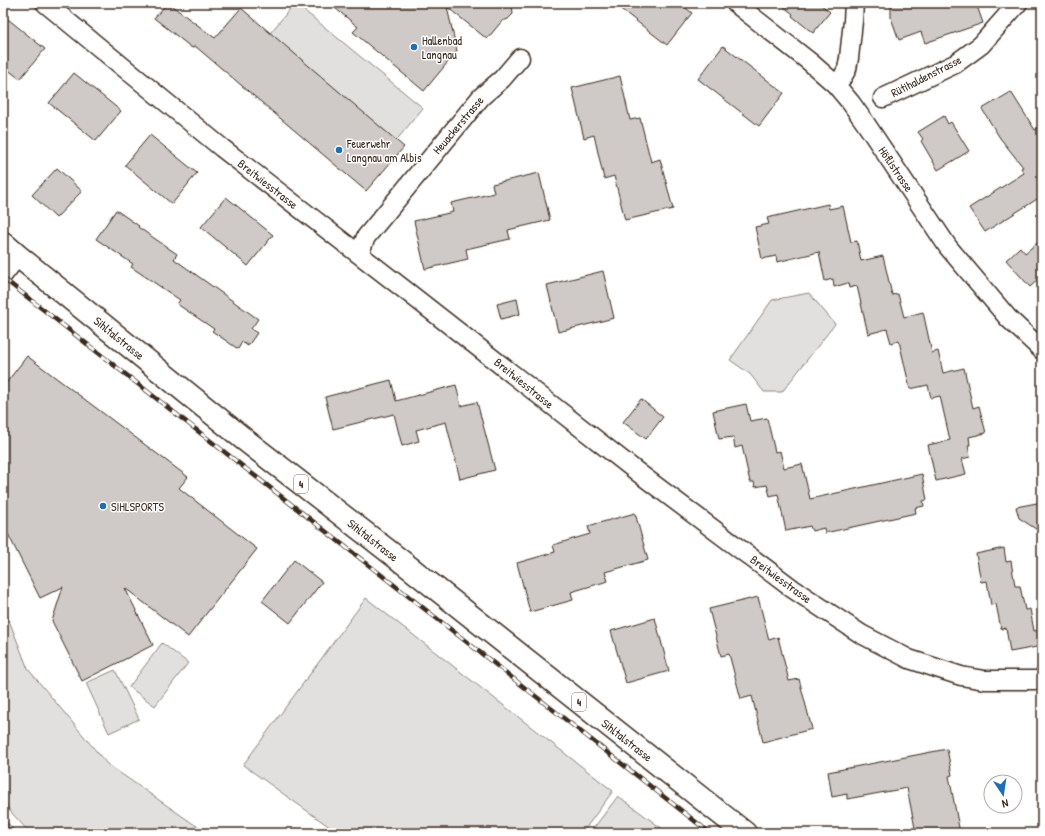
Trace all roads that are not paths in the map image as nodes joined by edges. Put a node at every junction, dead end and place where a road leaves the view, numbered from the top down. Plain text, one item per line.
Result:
1 (45, 3) edge
2 (735, 3) edge
3 (854, 3) edge
4 (1018, 3) edge
5 (520, 58) dead end
6 (835, 84) junction
7 (883, 98) dead end
8 (10, 250) edge
9 (359, 254) junction
10 (3, 275) edge
11 (1042, 350) edge
12 (1042, 680) edge
13 (745, 833) edge

1 - 9 street, Breitwiesstrasse
2 - 6 street, Höflistrasse
3 - 6 street
4 - 7 street, Rütihaldenstrasse
5 - 9 street, Heuackerstrasse
6 - 11 street, Höflistrasse
8 - 10 street
8 - 13 main road, Sihltalstrasse / 4
9 - 12 street, Breitwiesstrasse

